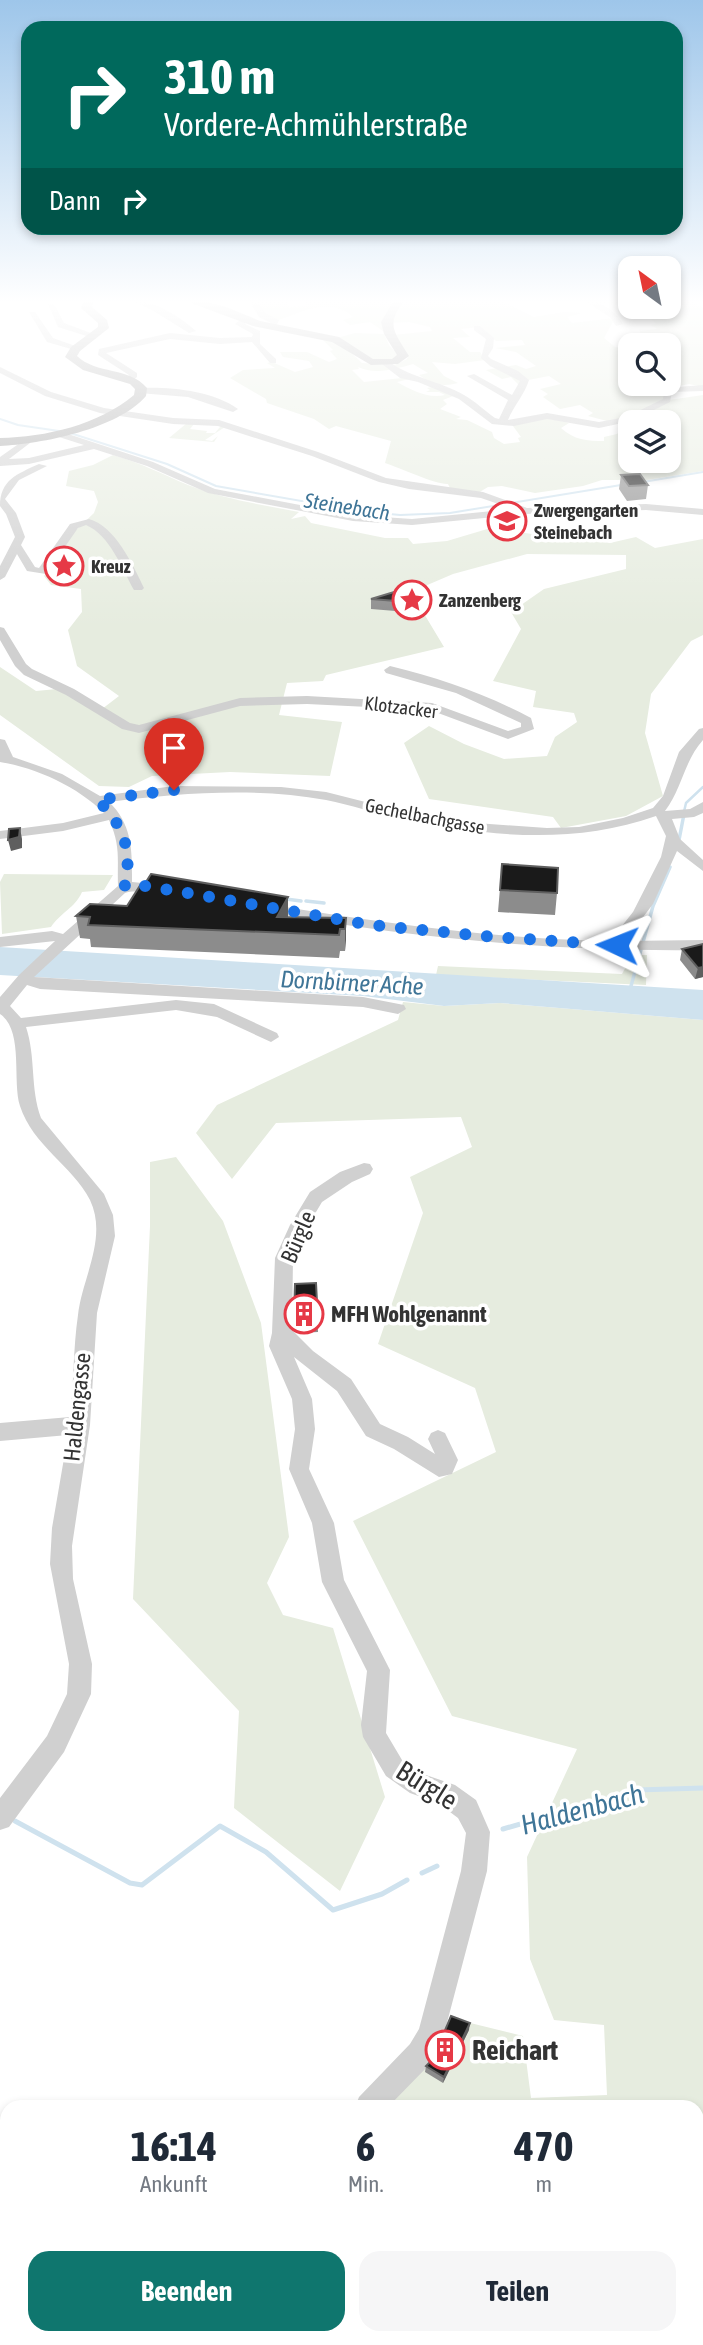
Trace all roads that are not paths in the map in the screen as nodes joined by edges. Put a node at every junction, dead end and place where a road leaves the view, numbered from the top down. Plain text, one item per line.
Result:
1 (105, 409) edge
2 (119, 409) edge
3 (477, 409) edge
4 (508, 409) edge
5 (645, 409) edge
6 (114, 412) junction
7 (503, 421) junction
8 (67, 433) junction
9 (27, 441) junction
10 (0, 442) edge
11 (94, 446) junction
12 (69, 453) junction
13 (0, 463) edge
14 (0, 500) edge
15 (514, 506) junction
16 (703, 512) edge
17 (17, 546) junction
18 (0, 577) edge
19 (138, 588) dead end
20 (0, 630) edge
21 (390, 670) dead end
22 (703, 732) edge
23 (0, 743) edge
24 (3, 758) edge
25 (97, 800) junction
26 (703, 806) edge
27 (660, 814) junction
28 (113, 815) junction
29 (0, 835) edge
30 (677, 843) junction
31 (703, 867) edge
32 (125, 887) junction
33 (179, 892) edge
34 (250, 905) edge
35 (0, 942) edge
36 (62, 943) junction
37 (617, 945) junction
38 (703, 945) edge
39 (23, 980) junction
40 (153, 989) junction
41 (0, 1007) edge
42 (155, 1008) junction
43 (398, 1009) dead end
44 (19, 1023) junction
45 (271, 1037) dead end
46 (364, 1169) dead end
47 (282, 1333) junction
48 (80, 1424) junction
49 (0, 1432) edge
50 (438, 1439) dead end
51 (0, 1818) edge
52 (376, 2100) edge

1 - 6 street
2 - 6 main road
3 - 7 street
4 - 7 street
5 - 7 street
6 - 8 main road
6 - 15 street
8 - 9 main road
8 - 11 street
9 - 10 main road
9 - 13 street
11 - 12 street
11 - 15 street
12 - 13 street
12 - 14 street
14 - 17 street
15 - 16 street
17 - 18 street
17 - 19 street
20 - 21 street, Klotzacker
22 - 27 street
23 - 24 street
24 - 25 street
25 - 27 street, Gechelbachgasse
25 - 28 street
26 - 27 street, Gechelbachgasse
27 - 30 street
28 - 29 street
28 - 32 street
30 - 31 street
30 - 37 street
32 - 33 street
32 - 36 street
34 - 37 street
35 - 36 street
36 - 39 street
37 - 38 street
39 - 40 street
39 - 41 street
40 - 42 street
40 - 43 street
41 - 44 street
42 - 44 street
42 - 45 street
44 - 48 street, Haldengasse
46 - 47 street, Bürgle
47 - 50 street
47 - 52 street, Bürgle
48 - 49 street
48 - 51 street, Haldengasse

